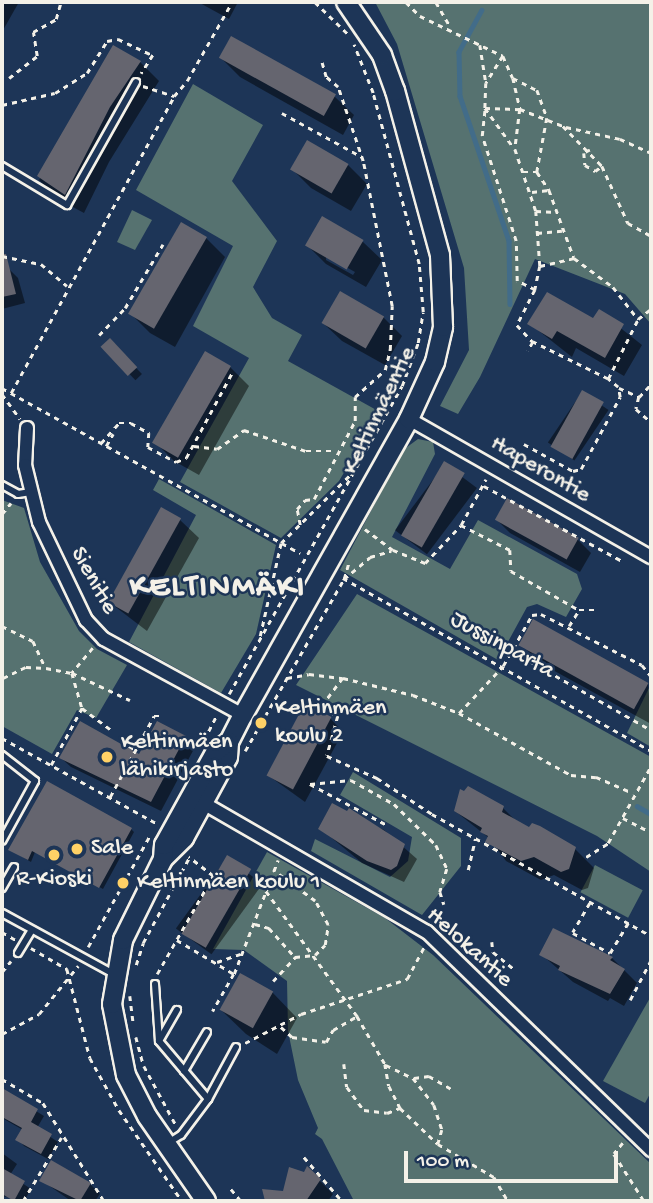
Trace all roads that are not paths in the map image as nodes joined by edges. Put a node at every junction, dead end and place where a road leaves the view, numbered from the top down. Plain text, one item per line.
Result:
1 (346, 2) edge
2 (136, 82) road end
3 (2, 166) edge
4 (408, 419) junction
5 (27, 428) road end
6 (2, 485) edge
7 (25, 493) junction
8 (651, 557) edge
9 (243, 715) junction
10 (2, 755) edge
11 (197, 799) junction
12 (2, 841) edge
13 (14, 867) dead end
14 (2, 888) edge
15 (2, 913) edge
16 (32, 929) junction
17 (18, 953) road end
18 (114, 974) junction
19 (155, 984) road end
20 (177, 1010) dead end
21 (207, 1032) dead end
22 (159, 1041) junction
23 (236, 1047) road end
24 (184, 1071) junction
25 (208, 1100) junction
26 (166, 1144) junction
27 (651, 1150) edge
28 (206, 1201) edge

1 - 4 main road, Keltinmäentie
2 - 3 lane
4 - 8 street, Haperontie
4 - 9 main road, Keltinmäentie
5 - 7 street, Sienitie
6 - 7 lane
7 - 9 street, Sienitie
9 - 11 main road, Keltinmäentie
10 - 12 lane
11 - 18 main road, Keltinmäentie
11 - 27 street, Helokantie
13 - 14 lane
15 - 16 lane
16 - 17 lane
16 - 18 lane
18 - 26 main road, Keltinmäentie
19 - 22 lane
20 - 22 lane
21 - 24 lane
22 - 24 lane
23 - 25 lane
24 - 25 lane
25 - 26 lane
26 - 28 main road, Keltinmäentie

